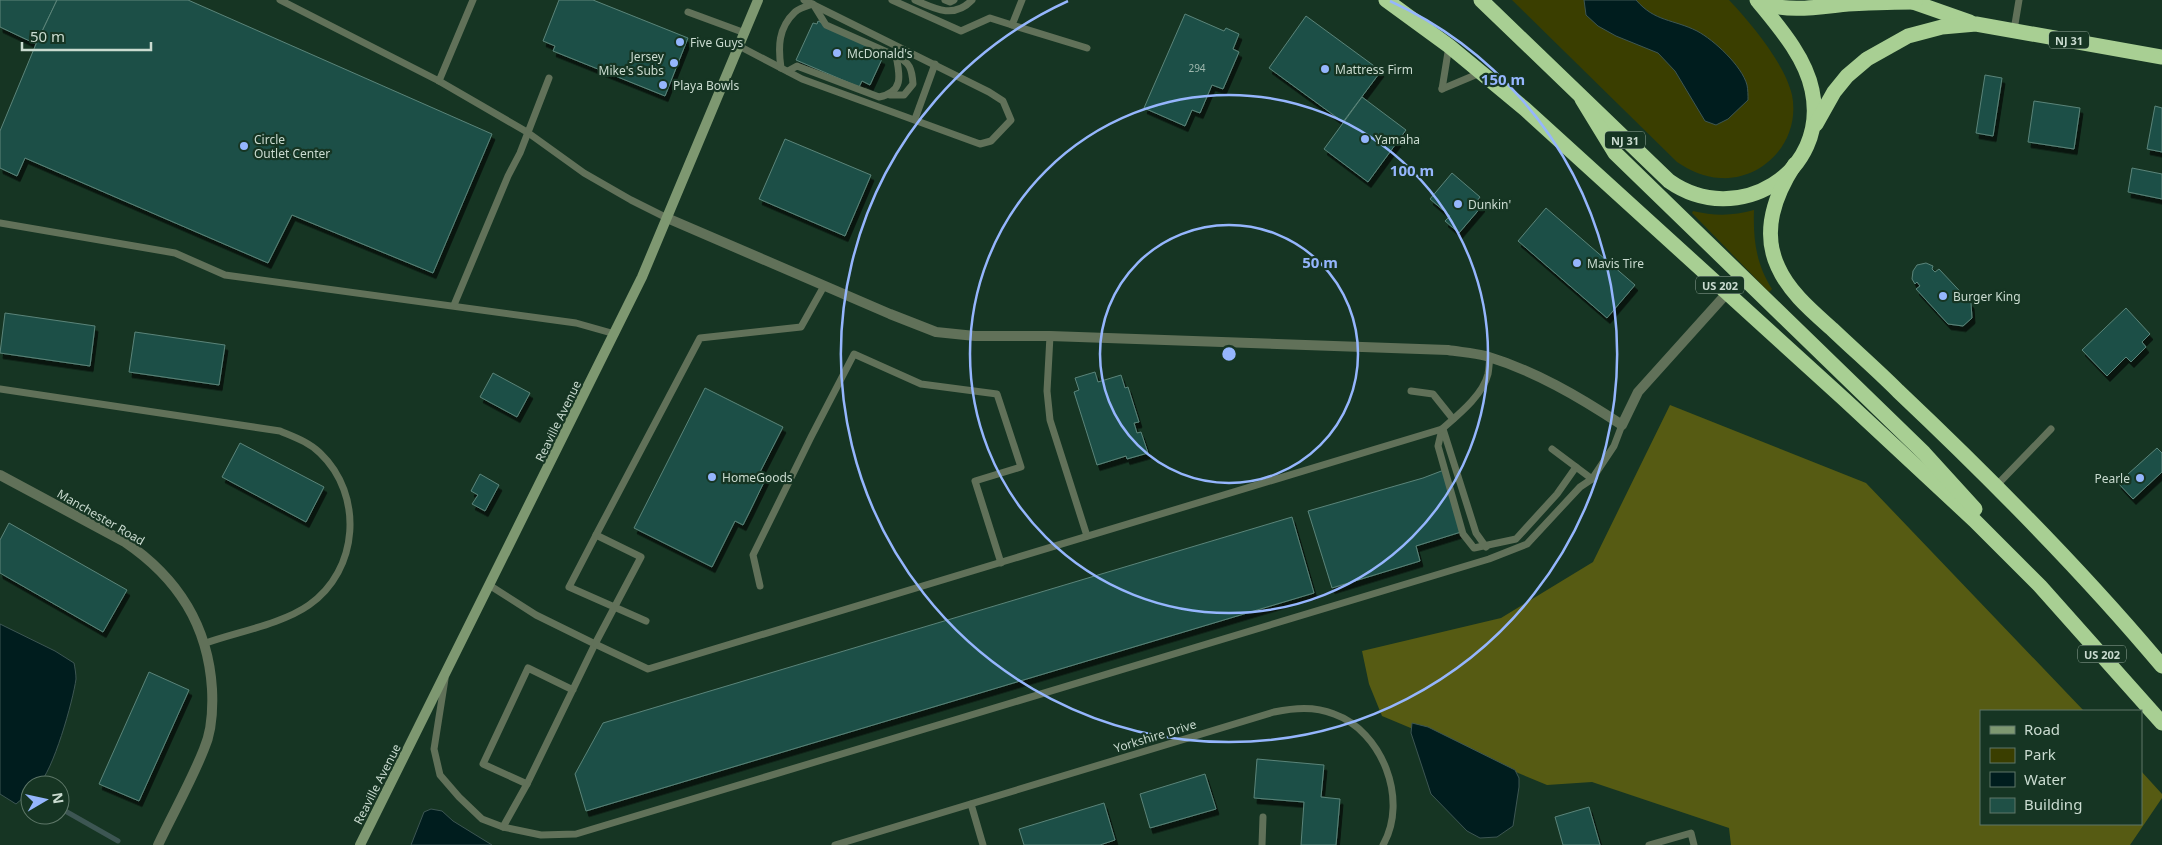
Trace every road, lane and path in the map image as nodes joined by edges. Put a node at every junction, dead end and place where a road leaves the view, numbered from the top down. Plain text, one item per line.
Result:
1 (280, 0) edge
2 (473, 0) edge
3 (758, 0) edge
4 (804, 0) edge
5 (892, 0) edge
6 (915, 0) edge
7 (945, 0) edge
8 (954, 0) edge
9 (972, 0) edge
10 (1022, 0) edge
11 (1386, 0) edge
12 (1481, 0) edge
13 (2019, 0) edge
14 (1758, 1) edge
15 (1911, 1) edge
16 (813, 4) junction
17 (688, 12) dead end
18 (1976, 24) junction
19 (1012, 26) junction
20 (2014, 30) junction
21 (744, 33) junction
22 (739, 46) junction
23 (1449, 46) junction
24 (1087, 48) dead end
25 (896, 56) junction
26 (2162, 57) edge
27 (935, 64) junction
28 (784, 70) junction
29 (1482, 72) junction
30 (549, 78) dead end
31 (439, 81) junction
32 (890, 95) junction
33 (1582, 99) junction
34 (915, 120) junction
35 (1813, 130) junction
36 (527, 132) junction
37 (1795, 164) junction
38 (667, 218) junction
39 (0, 223) edge
40 (824, 286) junction
41 (1728, 292) junction
42 (454, 305) junction
43 (614, 334) junction
44 (1050, 336) junction
45 (1490, 358) junction
46 (0, 389) edge
47 (1411, 391) dead end
48 (1454, 419) junction
49 (1622, 425) junction
50 (1442, 429) junction
51 (2051, 429) dead end
52 (1552, 449) dead end
53 (1576, 467) junction
54 (0, 476) edge
55 (1592, 479) junction
56 (1996, 486) junction
57 (596, 534) junction
58 (1087, 536) junction
59 (1486, 547) junction
60 (1001, 563) junction
61 (489, 585) junction
62 (760, 586) dead end
63 (2040, 586) junction
64 (615, 607) junction
65 (646, 621) dead end
66 (206, 643) junction
67 (595, 644) junction
68 (2162, 666) edge
69 (446, 669) junction
70 (573, 690) junction
71 (2162, 723) edge
72 (527, 784) junction
73 (971, 804) junction
74 (1264, 817) dead end
75 (503, 827) junction
76 (158, 845) edge
77 (360, 845) edge
78 (835, 845) edge
79 (983, 845) edge
80 (1262, 845) edge
81 (1383, 845) edge
82 (1649, 845) edge
83 (1694, 845) edge

1 - 31 lane
2 - 31 lane
3 - 21 street, Reaville Avenue
4 - 16 lane
5 - 19 lane
6 - 9 lane
7 - 8 lane
10 - 19 lane
11 - 23 highway, US 202 / US 202
12 - 33 highway, NJ 31
13 - 20 lane
14 - 15 highway, NJ 31
14 - 35 highway, US 202
15 - 18 highway, NJ 31
16 - 25 lane
16 - 27 lane
16 - 28 lane
17 - 21 lane
18 - 20 highway, NJ 31 / NJ 31
18 - 35 highway, NJ 31 / NJ 31
19 - 24 lane
20 - 26 highway, NJ 31 / NJ 31
21 - 22 street, Reaville Avenue
22 - 28 lane
22 - 38 street, Reaville Avenue
23 - 29 highway, US 202 / US 202
23 - 29 lane
25 - 32 lane
25 - 32 lane
27 - 34 lane
27 - 34 lane
28 - 32 lane
28 - 34 lane
29 - 41 highway, US 202 / US 202
30 - 36 lane
31 - 36 lane
33 - 37 highway, NJ 31
33 - 63 highway
35 - 37 highway, US 202
36 - 38 lane
36 - 42 lane
37 - 56 highway, US 202 / US 202
38 - 40 street
38 - 43 street, Reaville Avenue
39 - 42 lane
40 - 44 street
40 - 57 lane
41 - 49 street
41 - 63 highway, US 202 / US 202
42 - 43 lane
43 - 61 street, Reaville Avenue
44 - 45 street
44 - 58 lane
45 - 48 lane
45 - 49 street
46 - 66 lane
47 - 48 lane
48 - 50 lane
49 - 55 lane
50 - 58 lane
50 - 59 lane
50 - 59 lane
51 - 56 lane
52 - 53 lane
53 - 55 lane
53 - 59 lane
54 - 66 street, Manchester Road
55 - 75 lane
56 - 68 highway, US 202 / US 202
57 - 64 lane
57 - 64 lane
58 - 60 lane
60 - 62 lane
60 - 67 lane
61 - 67 lane
61 - 69 street, Reaville Avenue
63 - 71 highway, US 202 / US 202
64 - 65 lane
64 - 67 lane
66 - 76 street, Manchester Road
67 - 70 lane
69 - 75 lane
69 - 77 street, Reaville Avenue
70 - 72 lane
70 - 72 lane
72 - 75 lane
73 - 78 lane, Yorkshire Drive
73 - 79 lane
73 - 81 lane, Yorkshire Drive
74 - 80 lane
82 - 83 lane

